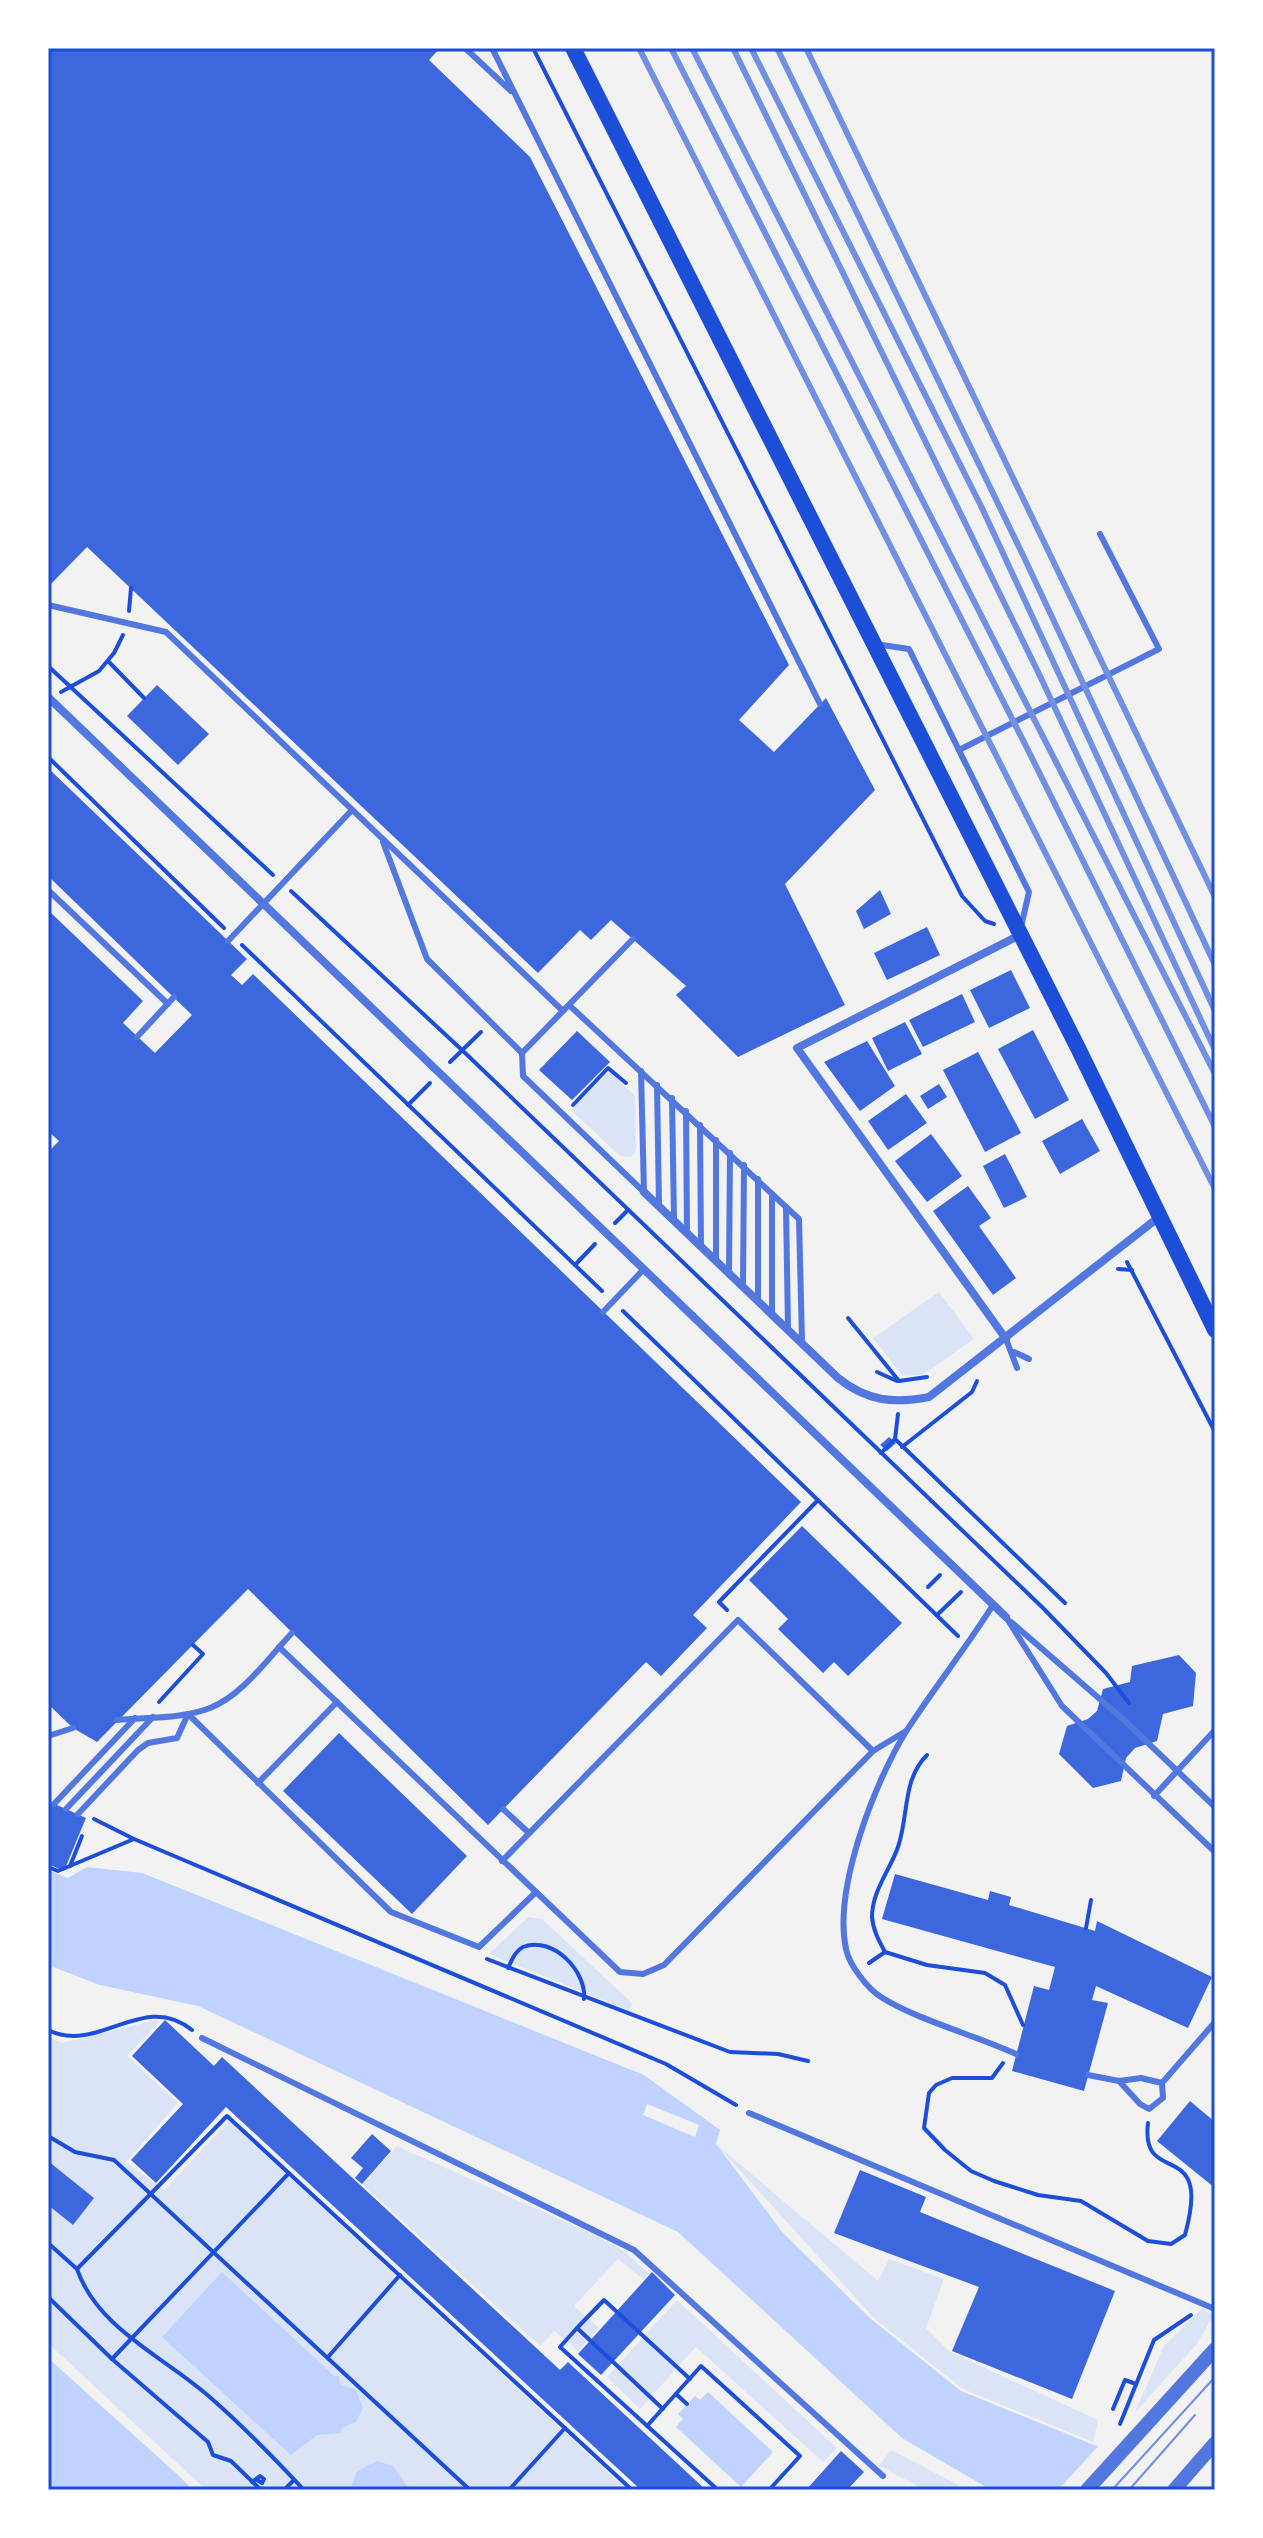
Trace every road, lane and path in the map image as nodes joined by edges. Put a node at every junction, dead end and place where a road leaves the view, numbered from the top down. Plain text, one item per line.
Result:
1 (465, 48) edge
2 (492, 48) edge
3 (533, 48) edge
4 (573, 48) edge
5 (517, 96) junction
6 (1100, 534) dead end
7 (131, 588) dead end
8 (48, 605) edge
9 (127, 624) junction
10 (872, 643) junction
11 (108, 661) junction
12 (48, 666) edge
13 (68, 685) junction
14 (144, 698) dead end
15 (50, 699) edge
16 (820, 704) dead end
17 (959, 750) junction
18 (48, 757) edge
19 (352, 810) junction
20 (382, 839) junction
21 (283, 884) junction
22 (48, 890) edge
23 (263, 904) junction
24 (1020, 935) junction
25 (231, 938) junction
26 (633, 939) dead end
27 (569, 1005) junction
28 (563, 1011) junction
29 (137, 1037) dead end
30 (522, 1053) junction
31 (641, 1070) junction
32 (657, 1084) junction
33 (672, 1097) junction
34 (643, 1099) junction
35 (686, 1111) junction
36 (564, 1115) junction
37 (700, 1125) junction
38 (716, 1139) junction
39 (730, 1153) junction
40 (744, 1165) junction
41 (758, 1179) junction
42 (644, 1192) junction
43 (772, 1193) junction
44 (659, 1205) junction
45 (786, 1207) junction
46 (1160, 1217) junction
47 (674, 1218) junction
48 (664, 1229) dead end
49 (687, 1232) junction
50 (656, 1237) junction
51 (701, 1246) junction
52 (1118, 1247) junction
53 (716, 1260) junction
54 (643, 1270) junction
55 (729, 1273) junction
56 (743, 1287) junction
57 (758, 1301) junction
58 (613, 1302) junction
59 (603, 1312) dead end
60 (772, 1314) junction
61 (848, 1318) dead end
62 (788, 1329) junction
63 (1215, 1330) edge
64 (1006, 1339) junction
65 (802, 1341) junction
66 (1014, 1352) junction
67 (1029, 1359) dead end
68 (1017, 1368) dead end
69 (936, 1371) dead end
70 (877, 1372) dead end
71 (985, 1374) dead end
72 (899, 1381) junction
73 (900, 1402) junction
74 (1215, 1432) edge
75 (895, 1439) junction
76 (902, 1447) junction
77 (881, 1453) junction
78 (818, 1500) junction
79 (1065, 1603) dead end
80 (993, 1605) junction
81 (1006, 1617) junction
82 (738, 1620) junction
83 (292, 1633) dead end
84 (193, 1645) dead end
85 (968, 1645) junction
86 (279, 1647) junction
87 (337, 1702) junction
88 (1136, 1711) dead end
89 (188, 1714) junction
90 (157, 1717) junction
91 (135, 1718) junction
92 (117, 1720) dead end
93 (73, 1728) dead end
94 (1215, 1730) edge
95 (906, 1731) junction
96 (48, 1736) edge
97 (873, 1751) junction
98 (927, 1755) dead end
99 (1175, 1771) junction
100 (258, 1783) junction
101 (1154, 1796) junction
102 (54, 1804) dead end
103 (1215, 1807) edge
104 (66, 1809) dead end
105 (503, 1809) dead end
106 (78, 1814) dead end
107 (87, 1815) dead end
108 (529, 1833) junction
109 (82, 1836) dead end
110 (134, 1839) junction
111 (1215, 1852) edge
112 (502, 1861) junction
113 (70, 1866) junction
114 (48, 1867) edge
115 (535, 1893) junction
116 (1091, 1900) dead end
117 (1086, 1928) dead end
118 (479, 1947) junction
119 (885, 1952) junction
120 (508, 1968) junction
121 (857, 1971) junction
122 (584, 1999) junction
123 (1215, 2022) edge
124 (1023, 2025) dead end
125 (48, 2030) edge
126 (202, 2038) joint
127 (1007, 2050) junction
128 (1016, 2054) dead end
129 (808, 2061) dead end
130 (1088, 2075) dead end
131 (1119, 2081) junction
132 (1162, 2083) junction
133 (1149, 2109) junction
134 (749, 2113) joint
135 (48, 2136) edge
136 (289, 2173) junction
137 (150, 2193) junction
138 (48, 2243) edge
139 (215, 2253) junction
140 (77, 2269) junction
141 (400, 2275) junction
142 (48, 2297) edge
143 (1206, 2305) junction
144 (1215, 2309) edge
145 (577, 2328) junction
146 (132, 2341) junction
147 (1215, 2349) edge
148 (328, 2357) junction
149 (112, 2359) junction
150 (690, 2379) junction
151 (1136, 2384) junction
152 (676, 2394) junction
153 (687, 2404) dead end
154 (663, 2409) junction
155 (1113, 2409) dead end
156 (647, 2426) junction
157 (565, 2428) junction
158 (1116, 2432) dead end
159 (1215, 2443) edge
160 (883, 2476) dead end
161 (294, 2480) junction
162 (261, 2490) edge
163 (284, 2490) edge
164 (304, 2490) edge
165 (470, 2490) edge
166 (509, 2490) edge
167 (632, 2490) edge
168 (718, 2490) edge
169 (769, 2490) edge
170 (1087, 2490) edge
171 (1174, 2490) edge

1 - 5 lane
2 - 5 lane
3 - 24 path
4 - 10 main road
5 - 16 lane
6 - 17 lane
7 - 9 path
8 - 9 lane
9 - 11 path
9 - 19 lane
10 - 17 lane
10 - 24 main road
11 - 13 path
11 - 14 path
12 - 13 path
13 - 15 path
13 - 21 path
15 - 23 street
17 - 24 lane
18 - 25 path
19 - 20 lane
19 - 21 lane
20 - 28 lane
20 - 30 lane
21 - 23 lane
21 - 50 path
22 - 29 lane
23 - 25 lane
23 - 54 street
24 - 46 main road
24 - 64 street
25 - 58 path
26 - 27 lane
27 - 28 lane
27 - 31 lane
28 - 30 lane
30 - 36 lane
31 - 32 lane
31 - 34 lane
32 - 33 lane
32 - 44 lane
33 - 35 lane
33 - 47 lane
34 - 36 path
34 - 42 lane
35 - 37 lane
35 - 49 lane
36 - 42 lane
37 - 38 lane
37 - 51 lane
38 - 39 lane
38 - 53 lane
39 - 40 lane
39 - 55 lane
40 - 41 lane
40 - 56 lane
41 - 43 lane
41 - 57 lane
42 - 44 street
43 - 45 lane
43 - 60 lane
44 - 47 street
45 - 62 lane
45 - 65 lane
46 - 52 street
46 - 63 main road
47 - 49 street
48 - 50 path
49 - 51 street
50 - 77 path
51 - 53 street
52 - 64 street
52 - 74 path
53 - 55 street
54 - 58 lane
54 - 80 street
55 - 56 street
56 - 57 street
57 - 60 street
58 - 59 lane
58 - 78 path
60 - 62 street
61 - 72 path
62 - 65 street
64 - 66 lane
64 - 73 street
65 - 73 street
66 - 67 lane
66 - 68 lane
69 - 72 path
70 - 72 path
71 - 76 path
73 - 75 path
75 - 76 path
75 - 77 path
76 - 79 path
77 - 88 path
78 - 82 path
78 - 85 path
80 - 81 street
80 - 85 lane
81 - 99 lane
81 - 101 lane
82 - 97 lane
82 - 108 lane
83 - 86 lane
84 - 90 path
85 - 95 lane
86 - 87 lane
86 - 89 lane
87 - 100 lane
87 - 112 lane
89 - 90 lane
89 - 100 lane
89 - 106 lane
90 - 91 lane
90 - 104 lane
91 - 92 lane
91 - 102 lane
93 - 96 lane
94 - 99 lane
95 - 97 lane
95 - 121 lane
97 - 115 lane
98 - 119 path
99 - 101 lane
99 - 103 lane
100 - 118 lane
101 - 111 lane
105 - 108 lane
107 - 110 path
108 - 112 lane
109 - 113 path
110 - 113 path
110 - 134 path
112 - 115 lane
113 - 114 path
115 - 118 lane
116 - 117 path
118 - 120 path
119 - 121 path
119 - 124 path
120 - 122 path
120 - 122 path
121 - 127 lane
122 - 129 path
123 - 132 lane
125 - 126 path
126 - 160 lane
127 - 128 lane
127 - 133 path
130 - 131 lane
131 - 132 lane
131 - 133 lane
132 - 133 lane
134 - 143 lane
135 - 137 path
136 - 137 path
136 - 139 path
136 - 141 path
137 - 139 path
137 - 140 path
138 - 140 path
139 - 146 path
139 - 148 path
140 - 146 path
141 - 148 path
141 - 157 path
142 - 149 path
143 - 144 lane
143 - 151 path
145 - 150 path
145 - 154 path
145 - 156 path
146 - 149 path
146 - 161 path
147 - 170 street
148 - 165 path
149 - 162 path
150 - 152 path
150 - 169 path
151 - 155 path
151 - 158 path
152 - 153 path
152 - 154 path
154 - 156 path
156 - 168 path
157 - 166 path
157 - 167 path
159 - 171 street
161 - 163 path
161 - 164 path

